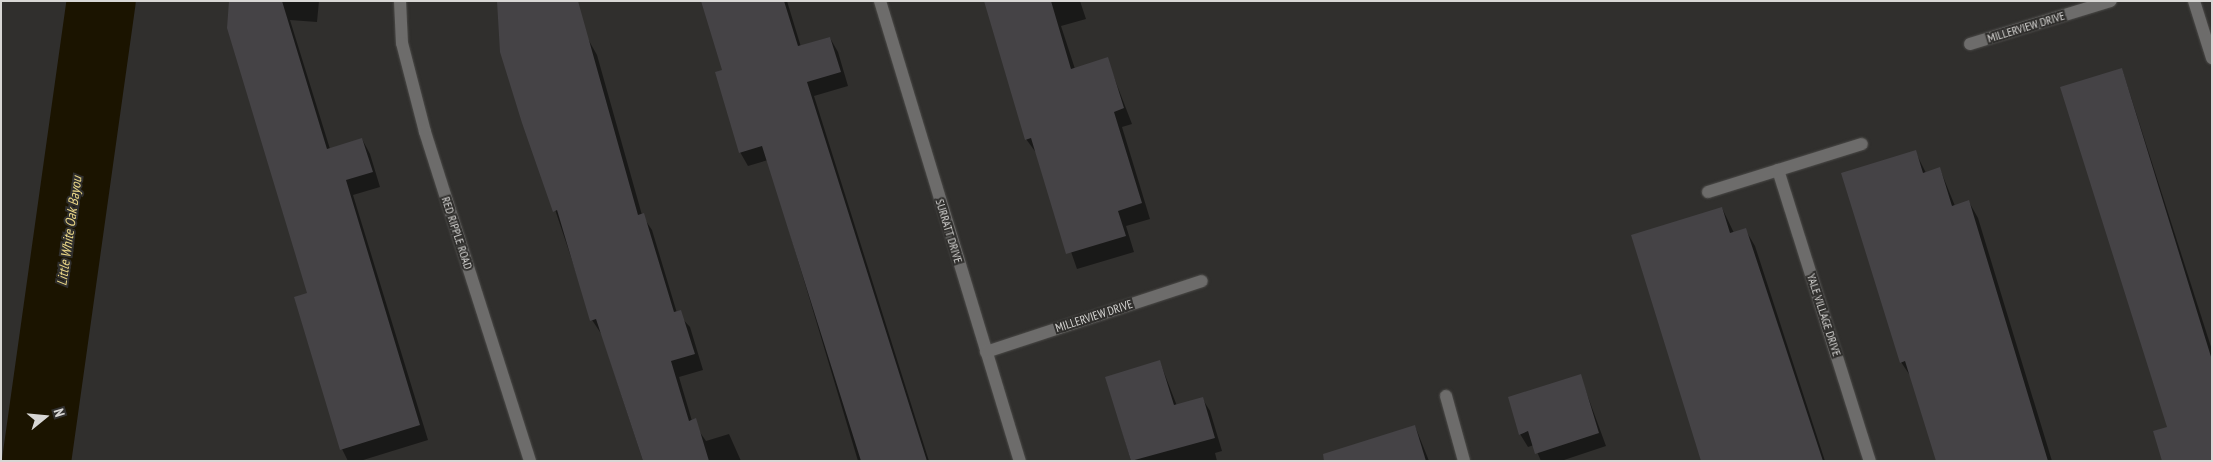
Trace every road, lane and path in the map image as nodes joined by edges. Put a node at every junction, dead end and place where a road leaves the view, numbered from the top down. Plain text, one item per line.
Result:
1 (400, 1) edge
2 (880, 1) edge
3 (2111, 1) edge
4 (2194, 1) edge
5 (1970, 44) dead end
6 (2212, 58) edge
7 (1862, 144) dead end
8 (1778, 170) junction
9 (1708, 192) dead end
10 (1202, 281) dead end
11 (986, 352) junction
12 (1446, 396) dead end
13 (530, 461) edge
14 (1020, 461) edge
15 (1464, 461) edge
16 (1870, 461) edge

1 - 13 street, RED RIPPLE ROAD
2 - 11 street, SURRATT DRIVE
3 - 5 street, MILLERVIEW DRIVE
4 - 6 street
7 - 8 street
8 - 9 street
8 - 16 street, YALE VILLAGE DRIVE
10 - 11 street, MILLERVIEW DRIVE
11 - 14 street, SURRATT DRIVE
12 - 15 street

